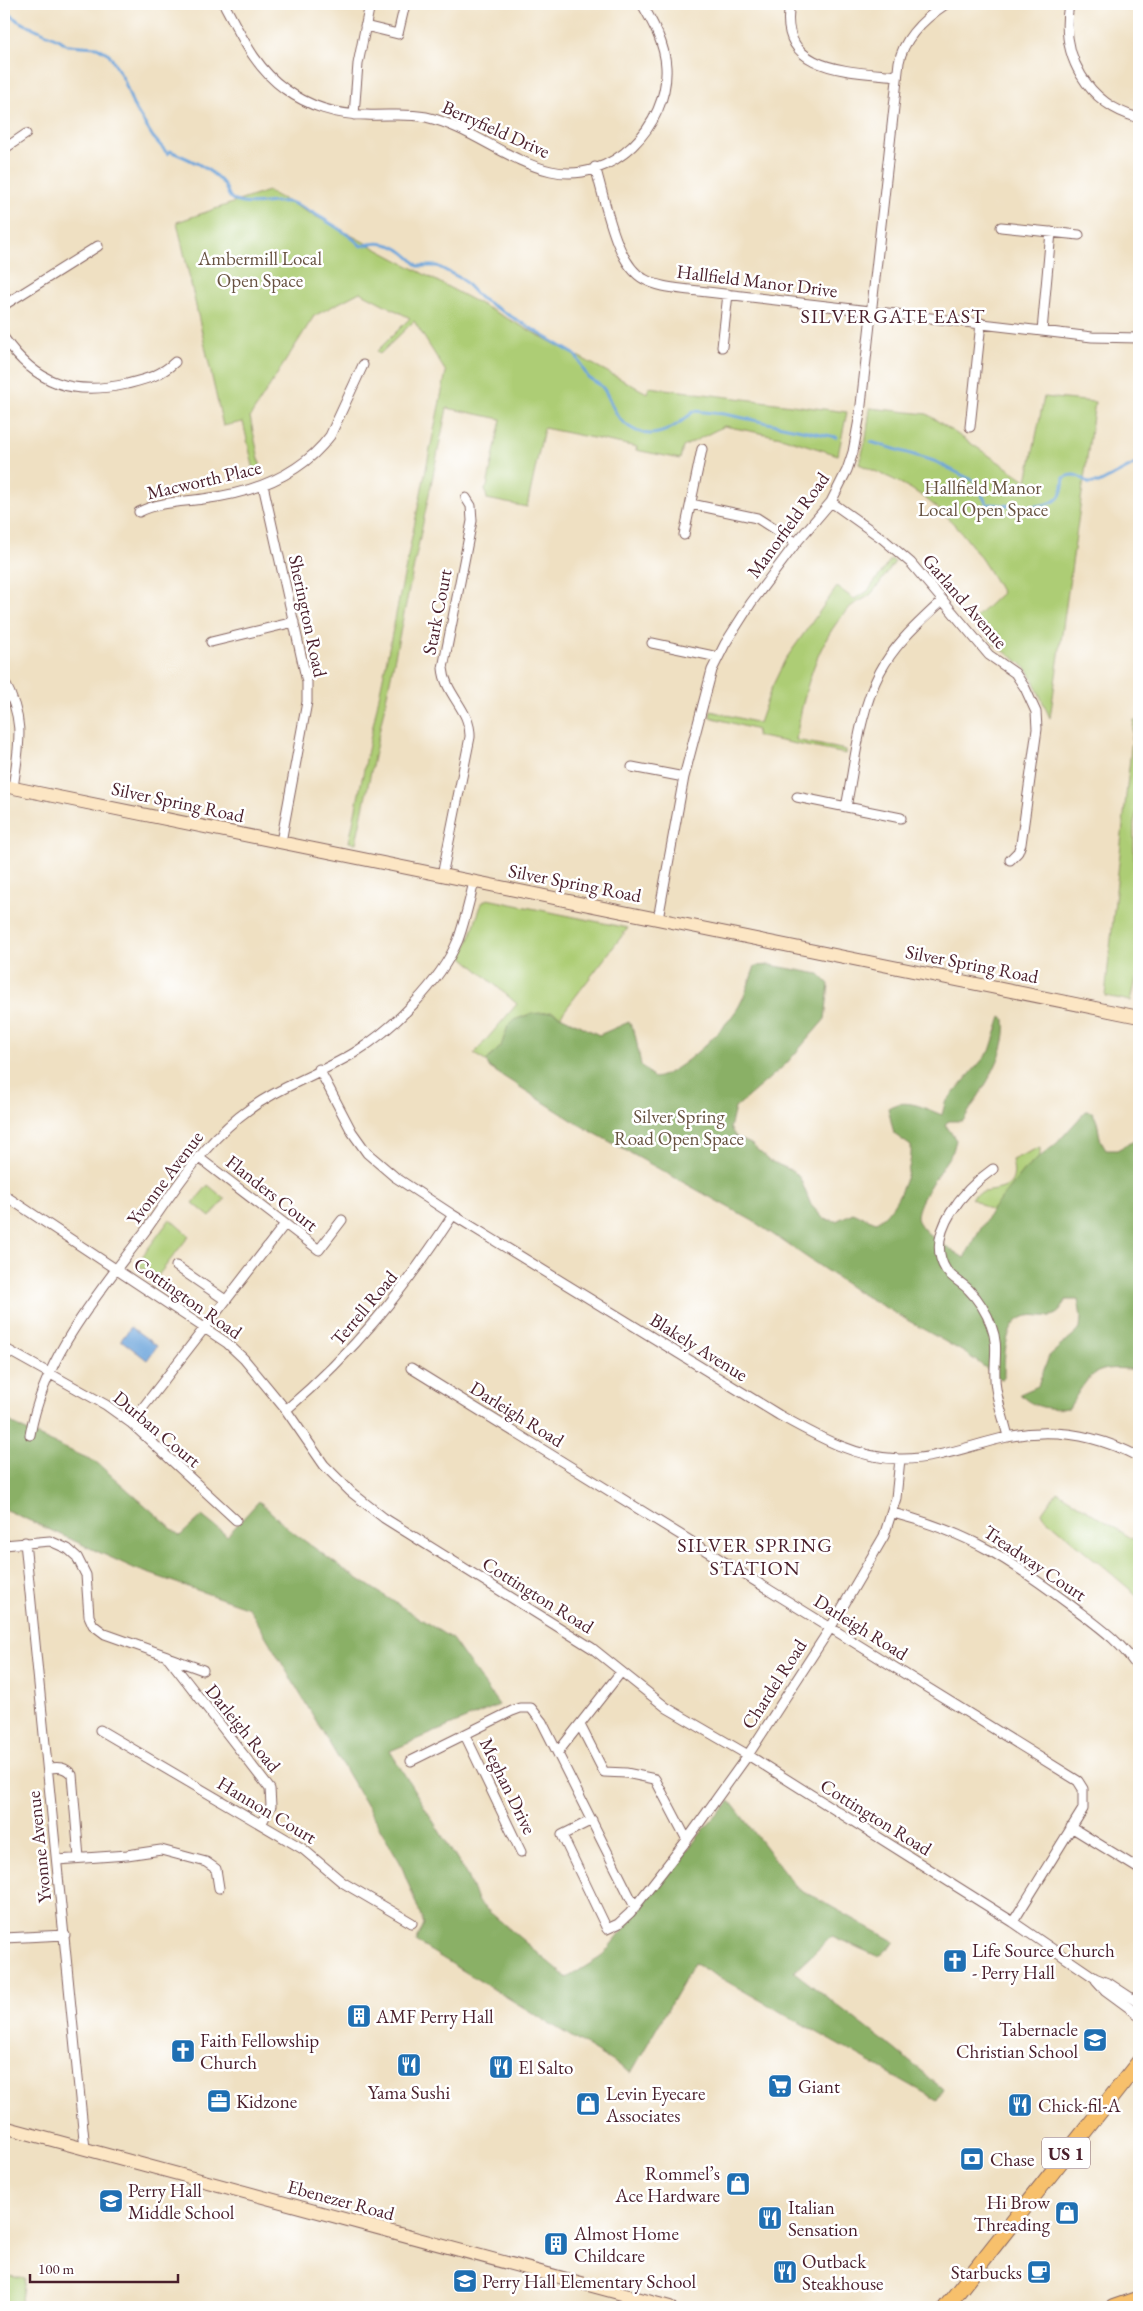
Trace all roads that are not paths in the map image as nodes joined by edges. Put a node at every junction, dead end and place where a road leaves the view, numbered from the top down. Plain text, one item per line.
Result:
1 (224, 4) edge
2 (370, 4) edge
3 (405, 4) edge
4 (642, 4) edge
5 (790, 4) edge
6 (946, 4) edge
7 (1069, 4) edge
8 (365, 26) junction
9 (897, 76) junction
10 (354, 115) junction
11 (1139, 118) edge
12 (26, 134) dead end
13 (4, 149) edge
14 (595, 167) junction
15 (1001, 227) dead end
16 (1051, 232) junction
17 (1079, 235) dead end
18 (98, 246) dead end
19 (728, 294) junction
20 (4, 305) edge
21 (871, 310) junction
22 (981, 323) junction
23 (1042, 331) junction
24 (4, 338) edge
25 (1139, 338) edge
26 (722, 347) dead end
27 (175, 362) dead end
28 (363, 365) dead end
29 (970, 428) dead end
30 (702, 449) dead end
31 (263, 485) junction
32 (466, 498) dead end
33 (830, 502) junction
34 (691, 504) junction
35 (139, 512) dead end
36 (684, 536) dead end
37 (796, 544) junction
38 (943, 600) junction
39 (294, 622) junction
40 (211, 642) dead end
41 (652, 644) dead end
42 (718, 657) junction
43 (4, 681) edge
44 (632, 767) dead end
45 (684, 777) junction
46 (9, 787) edge
47 (797, 796) dead end
48 (846, 807) junction
49 (901, 818) dead end
50 (281, 842) junction
51 (1010, 860) dead end
52 (442, 876) junction
53 (474, 882) junction
54 (658, 919) junction
55 (1139, 1017) edge
56 (319, 1069) junction
57 (198, 1157) junction
58 (993, 1169) dead end
59 (4, 1195) edge
60 (454, 1215) junction
61 (342, 1220) dead end
62 (285, 1224) junction
63 (176, 1266) dead end
64 (117, 1268) junction
65 (224, 1300) junction
66 (205, 1327) junction
67 (4, 1348) edge
68 (412, 1368) dead end
69 (49, 1373) junction
70 (286, 1410) junction
71 (131, 1423) junction
72 (30, 1435) dead end
73 (1008, 1437) junction
74 (1139, 1457) edge
75 (900, 1459) junction
76 (893, 1513) junction
77 (236, 1520) dead end
78 (25, 1542) junction
79 (4, 1545) edge
80 (831, 1627) junction
81 (167, 1656) junction
82 (203, 1670) dead end
83 (1139, 1670) edge
84 (621, 1672) junction
85 (580, 1725) junction
86 (100, 1730) dead end
87 (465, 1735) junction
88 (558, 1752) junction
89 (748, 1755) junction
90 (411, 1761) dead end
91 (48, 1768) junction
92 (592, 1820) junction
93 (262, 1824) junction
94 (1071, 1827) junction
95 (687, 1840) junction
96 (521, 1852) dead end
97 (79, 1858) junction
98 (57, 1860) junction
99 (1139, 1869) edge
100 (219, 1888) dead end
101 (635, 1907) junction
102 (1013, 1922) junction
103 (412, 1923) dead end
104 (65, 1935) junction
105 (4, 1938) edge
106 (1094, 1978) junction
107 (1139, 2003) edge
108 (1139, 2015) edge
109 (1139, 2062) edge
110 (4, 2127) edge
111 (85, 2149) junction
112 (1139, 2298) edge
113 (670, 2307) edge
114 (946, 2307) edge
115 (1113, 2307) edge

1 - 10 street, Berryfield Drive
2 - 8 street
3 - 8 street
4 - 14 street, Berryfield Drive
5 - 9 street
6 - 9 street, Manorfield Road
7 - 11 street
8 - 10 street
9 - 21 street, Manorfield Road
10 - 14 street, Berryfield Drive
12 - 13 street
14 - 19 street, Hallfield Manor Drive
15 - 16 street
16 - 17 street
16 - 23 street
18 - 20 street
19 - 21 street, Hallfield Manor Drive
19 - 26 street
21 - 22 street, Hallfield Manor Drive
21 - 33 street, Manorfield Road
22 - 23 street, Hallfield Manor Drive
22 - 29 street
23 - 25 street, Hallfield Manor Drive
24 - 27 street
28 - 31 street, Macworth Place
30 - 34 street
31 - 35 street, Macworth Place
31 - 39 street, Sherington Road
32 - 52 street, Stark Court
33 - 37 street, Manorfield Road
33 - 38 street, Garland Avenue
34 - 36 street
34 - 37 street
37 - 42 street, Manorfield Road
38 - 48 street
38 - 51 street, Garland Avenue
39 - 40 street
39 - 50 street, Sherington Road
41 - 42 street
42 - 45 street, Manorfield Road
43 - 46 street
44 - 45 street
45 - 54 street, Manorfield Road
46 - 50 main road, Silver Spring Road
47 - 48 street
48 - 49 street
50 - 52 main road, Silver Spring Road
52 - 53 main road, Silver Spring Road
53 - 54 main road, Silver Spring Road
53 - 56 street, Yvonne Avenue
54 - 55 main road, Silver Spring Road
56 - 57 street, Yvonne Avenue
56 - 60 street, Blakely Avenue
57 - 62 street, Flanders Court
57 - 64 street, Yvonne Avenue
58 - 73 street
59 - 64 street, Cottington Road
60 - 70 street, Terrell Road
60 - 75 street, Blakely Avenue
61 - 62 street, Flanders Court
62 - 65 street
63 - 65 street
64 - 66 street, Cottington Road
64 - 69 street, Yvonne Avenue
65 - 66 street
66 - 70 street, Cottington Road
66 - 71 street
67 - 69 street, Durban Court
68 - 80 street, Darleigh Road
69 - 71 street, Durban Court
69 - 72 street, Yvonne Avenue
70 - 84 street, Cottington Road
71 - 77 street, Durban Court
73 - 74 street, Blakely Avenue
73 - 75 street, Blakely Avenue
75 - 76 street, Chardel Road
76 - 80 street, Chardel Road
76 - 83 street, Treadway Court
78 - 79 street, Darleigh Road
78 - 81 street, Darleigh Road
78 - 91 street, Yvonne Avenue
80 - 89 street, Chardel Road
80 - 94 street, Darleigh Road
81 - 82 street, Darleigh Road
81 - 93 street, Darleigh Road
84 - 85 street
84 - 89 street, Cottington Road
85 - 88 street
85 - 95 street
86 - 93 street, Hannon Court
87 - 88 street
87 - 90 street
87 - 96 street, Meghan Drive
88 - 92 street
89 - 95 street, Chardel Road
89 - 102 street, Cottington Road
91 - 97 street
91 - 98 street, Yvonne Avenue
92 - 101 street
92 - 101 street, Chardel Road
93 - 103 street, Hannon Court
94 - 99 street
94 - 102 street, Darleigh Road
95 - 101 street, Chardel Road
97 - 98 street
97 - 100 street
98 - 104 street, Yvonne Avenue
102 - 106 street, Cottington Road
104 - 105 street
104 - 111 street, Yvonne Avenue
106 - 107 street, Cottington Road
106 - 108 street, Cottington Road
109 - 114 highway, US 1
110 - 111 main road, Ebenezer Road
111 - 113 main road, Ebenezer Road
112 - 115 main road

